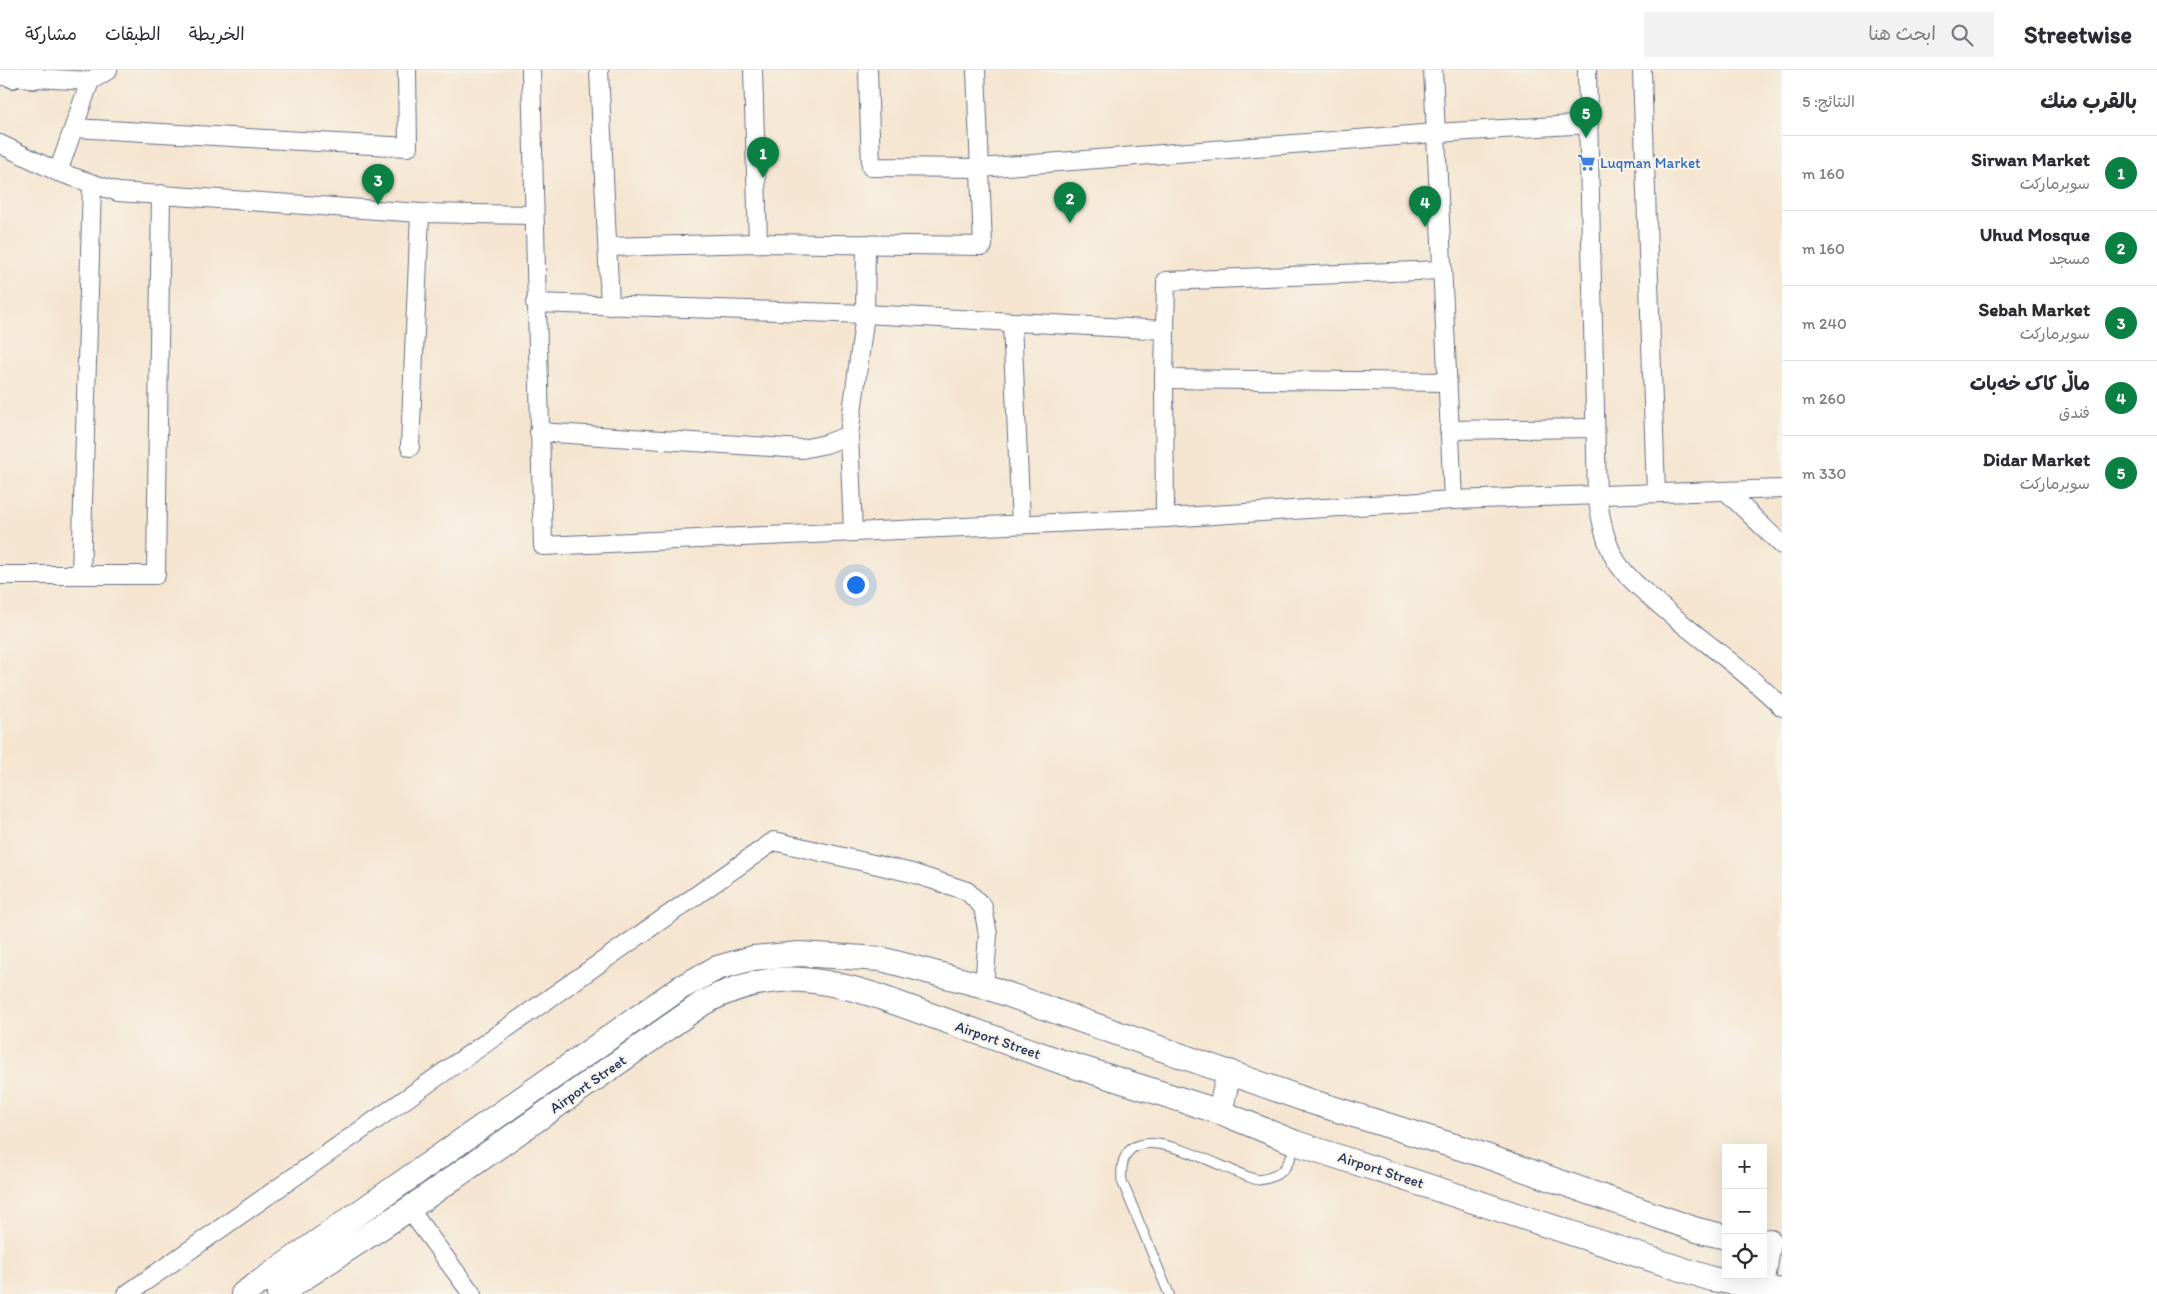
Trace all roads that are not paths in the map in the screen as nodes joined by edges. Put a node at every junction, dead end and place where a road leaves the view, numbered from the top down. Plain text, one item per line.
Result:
1 (108, 70) edge
2 (407, 70) edge
3 (531, 70) edge
4 (599, 70) edge
5 (753, 70) edge
6 (868, 70) edge
7 (976, 70) edge
8 (1433, 70) edge
9 (1587, 70) edge
10 (1642, 70) edge
11 (18, 74) edge
12 (90, 81) junction
13 (1589, 124) junction
14 (74, 128) junction
15 (1436, 133) junction
16 (0, 144) edge
17 (980, 168) junction
18 (58, 172) junction
19 (92, 184) junction
20 (161, 194) junction
21 (420, 213) junction
22 (534, 215) junction
23 (758, 243) junction
24 (866, 244) junction
25 (608, 247) junction
26 (1442, 270) junction
27 (535, 303) junction
28 (610, 306) junction
29 (865, 314) junction
30 (1012, 323) junction
31 (1165, 330) junction
32 (1164, 379) junction
33 (1447, 382) junction
34 (1595, 428) junction
35 (1449, 430) junction
36 (539, 432) junction
37 (849, 435) junction
38 (410, 446) dead end
39 (1782, 489) edge
40 (1727, 492) junction
41 (1656, 494) junction
42 (1597, 496) junction
43 (1453, 500) junction
44 (1165, 518) junction
45 (1021, 524) junction
46 (853, 532) junction
47 (1782, 545) edge
48 (0, 575) edge
49 (81, 575) junction
50 (1782, 707) edge
51 (984, 986) junction
52 (1229, 1072) junction
53 (1220, 1112) junction
54 (1296, 1143) junction
55 (410, 1209) junction
56 (1722, 1236) edge
57 (1772, 1241) edge
58 (1772, 1289) edge
59 (126, 1294) edge
60 (243, 1294) edge
61 (279, 1294) edge
62 (472, 1294) edge
63 (1169, 1294) edge

1 - 12 street
2 - 14 street
3 - 22 street
4 - 25 street
5 - 23 street
6 - 17 street
7 - 17 street
8 - 15 street
9 - 13 street
10 - 41 street
11 - 12 street
12 - 14 street
13 - 15 street
13 - 34 street
14 - 18 street
15 - 17 street
15 - 26 street
16 - 18 street
17 - 24 street
18 - 19 street
19 - 20 street
19 - 49 street
20 - 21 street
20 - 49 street
21 - 22 street
21 - 38 street
22 - 27 street
23 - 24 street
23 - 25 street
24 - 29 street
25 - 28 street
26 - 31 street
26 - 33 street
27 - 28 street
27 - 36 street
28 - 29 street
29 - 30 street
29 - 37 street
30 - 31 street
30 - 45 street
31 - 32 street
32 - 33 street
32 - 44 street
33 - 35 street
34 - 35 street
34 - 42 street
35 - 43 street
36 - 37 street
36 - 46 street
37 - 46 street
39 - 40 street
40 - 41 street
40 - 47 street
41 - 42 street
42 - 43 street
42 - 50 street
43 - 44 street
44 - 45 street
45 - 46 street
48 - 49 street
51 - 52 main road, Airport Street
51 - 59 street
51 - 60 main road, Airport Street
52 - 53 main road
52 - 56 main road, Airport Street
53 - 54 main road, Airport Street
53 - 55 main road, Airport Street
54 - 58 main road, Airport Street
54 - 63 lane
55 - 61 main road, Airport Street
55 - 62 street
57 - 58 main road

